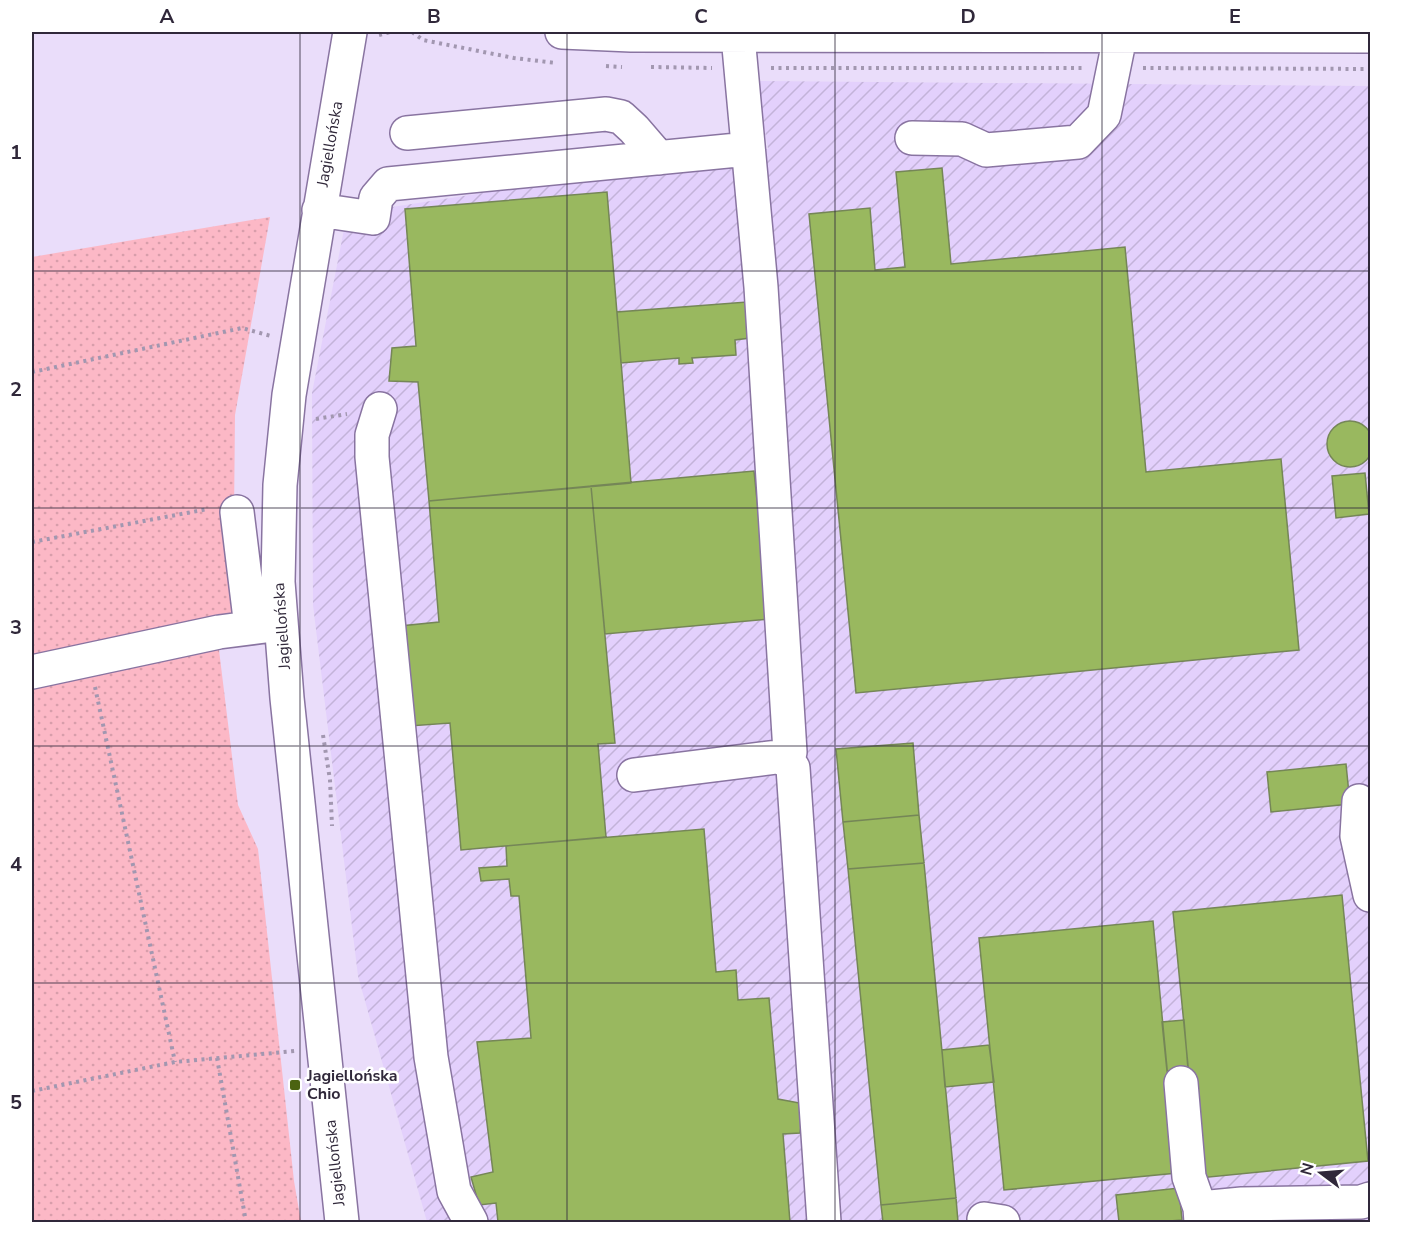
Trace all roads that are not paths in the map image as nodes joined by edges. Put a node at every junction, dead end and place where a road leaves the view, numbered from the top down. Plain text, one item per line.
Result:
1 (350, 32) edge
2 (562, 32) edge
3 (832, 33) edge
4 (910, 34) edge
5 (1120, 34) edge
6 (738, 36) junction
7 (1371, 36) edge
8 (407, 133) dead end
9 (912, 138) dead end
10 (748, 149) junction
11 (659, 158) junction
12 (319, 210) junction
13 (380, 409) road end
14 (237, 512) road end
15 (266, 626) junction
16 (32, 672) edge
17 (788, 760) junction
18 (634, 775) dead end
19 (1359, 801) dead end
20 (1371, 895) edge
21 (1181, 1083) dead end
22 (1371, 1199) edge
23 (1201, 1215) edge
24 (342, 1222) edge
25 (471, 1222) edge
26 (824, 1222) edge

1 - 12 street, Jagiellońska
2 - 6 street
3 - 4 street
3 - 6 street
4 - 5 street
5 - 7 street
5 - 9 street
6 - 10 street
8 - 11 street
10 - 11 street
10 - 17 street
11 - 12 street
12 - 15 street, Jagiellońska
13 - 25 street
14 - 15 street
15 - 16 street
15 - 24 street, Jagiellońska
17 - 18 street
17 - 26 street
19 - 20 street
21 - 23 street
22 - 23 street

